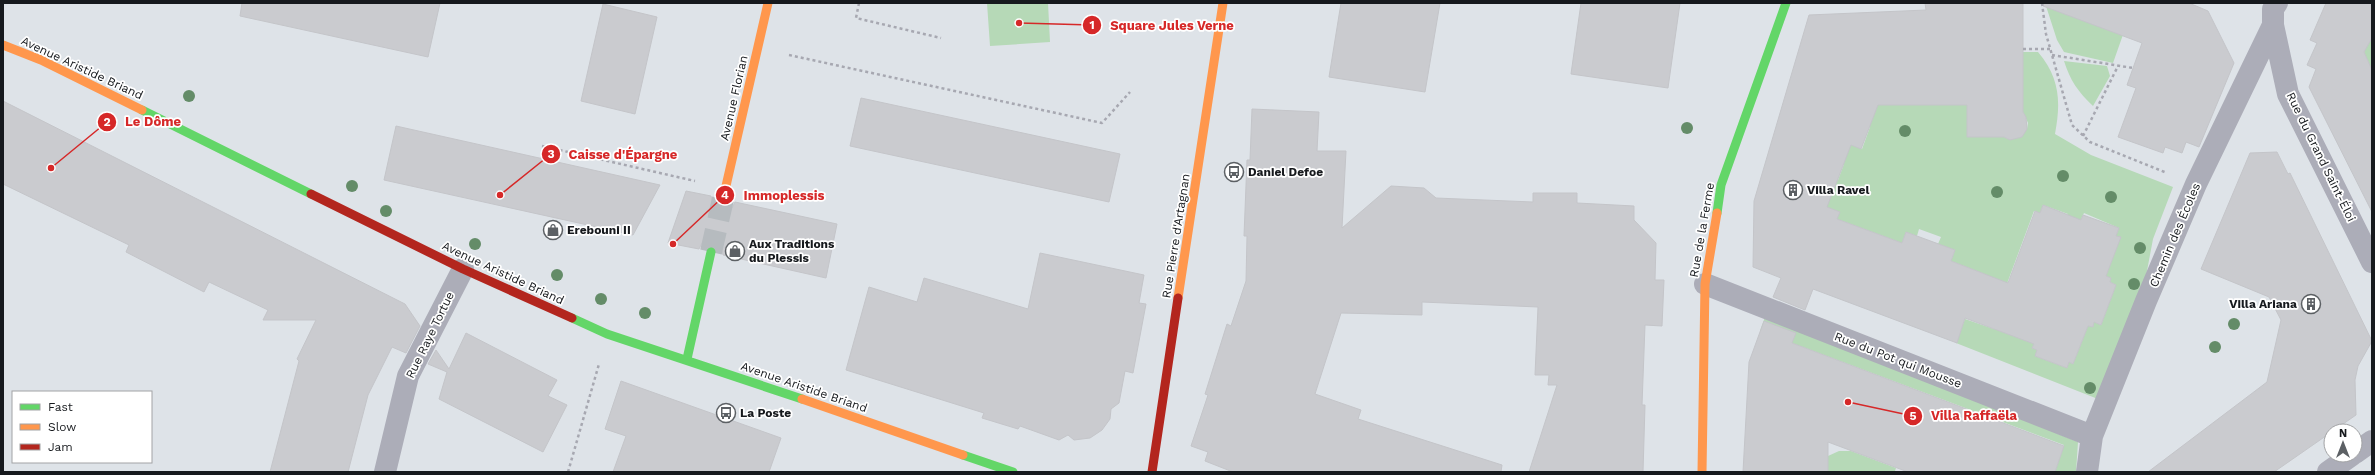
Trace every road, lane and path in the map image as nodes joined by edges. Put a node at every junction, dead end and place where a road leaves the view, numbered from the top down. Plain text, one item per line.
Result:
1 (768, 3) edge
2 (859, 3) edge
3 (1223, 3) edge
4 (1786, 3) edge
5 (2042, 3) edge
6 (2277, 3) edge
7 (2273, 25) junction
8 (941, 38) dead end
9 (3, 45) edge
10 (758, 48) junction
11 (2023, 48) dead end
12 (2050, 49) junction
13 (2052, 55) junction
14 (2118, 66) junction
15 (2133, 68) dead end
16 (1130, 92) dead end
17 (2083, 136) junction
18 (542, 146) dead end
19 (2196, 184) junction
20 (726, 188) junction
21 (724, 199) tunnel mouth
22 (711, 252) tunnel mouth
23 (2372, 262) edge
24 (463, 269) junction
25 (1705, 284) junction
26 (607, 334) junction
27 (687, 359) junction
28 (2092, 436) junction
29 (2372, 441) edge
30 (2363, 447) edge
31 (2341, 463) edge
32 (385, 472) edge
33 (568, 472) edge
34 (1014, 472) edge
35 (1152, 472) edge
36 (1702, 472) edge
37 (2087, 472) edge
38 (2328, 472) edge

1 - 10 street, Avenue Florian
2 - 8 path
3 - 35 street, Rue Pierre d'Artagnan
4 - 25 street, Rue de la Ferme
5 - 12 path
6 - 7 street, Chemin des Écoles
7 - 19 street, Chemin des Écoles
7 - 23 street, Rue du Grand Saint-Éloi
9 - 24 street, Avenue Aristide Briand
10 - 16 path
10 - 20 street, Avenue Florian
11 - 12 path
12 - 13 path
13 - 14 path
13 - 17 path
14 - 15 path
14 - 17 path
17 - 19 path
18 - 20 path
19 - 28 street, Chemin des Écoles
20 - 21 street, Avenue Florian
22 - 27 street
24 - 26 street, Avenue Aristide Briand
24 - 32 street, Rue Raye Tortue
25 - 28 street, Rue du Pot qui Mousse
25 - 36 street, Rue de la Ferme
26 - 27 street, Avenue Aristide Briand
26 - 33 path
27 - 34 street, Avenue Aristide Briand
28 - 37 street, Chemin des Écoles
29 - 30 street
31 - 38 street

